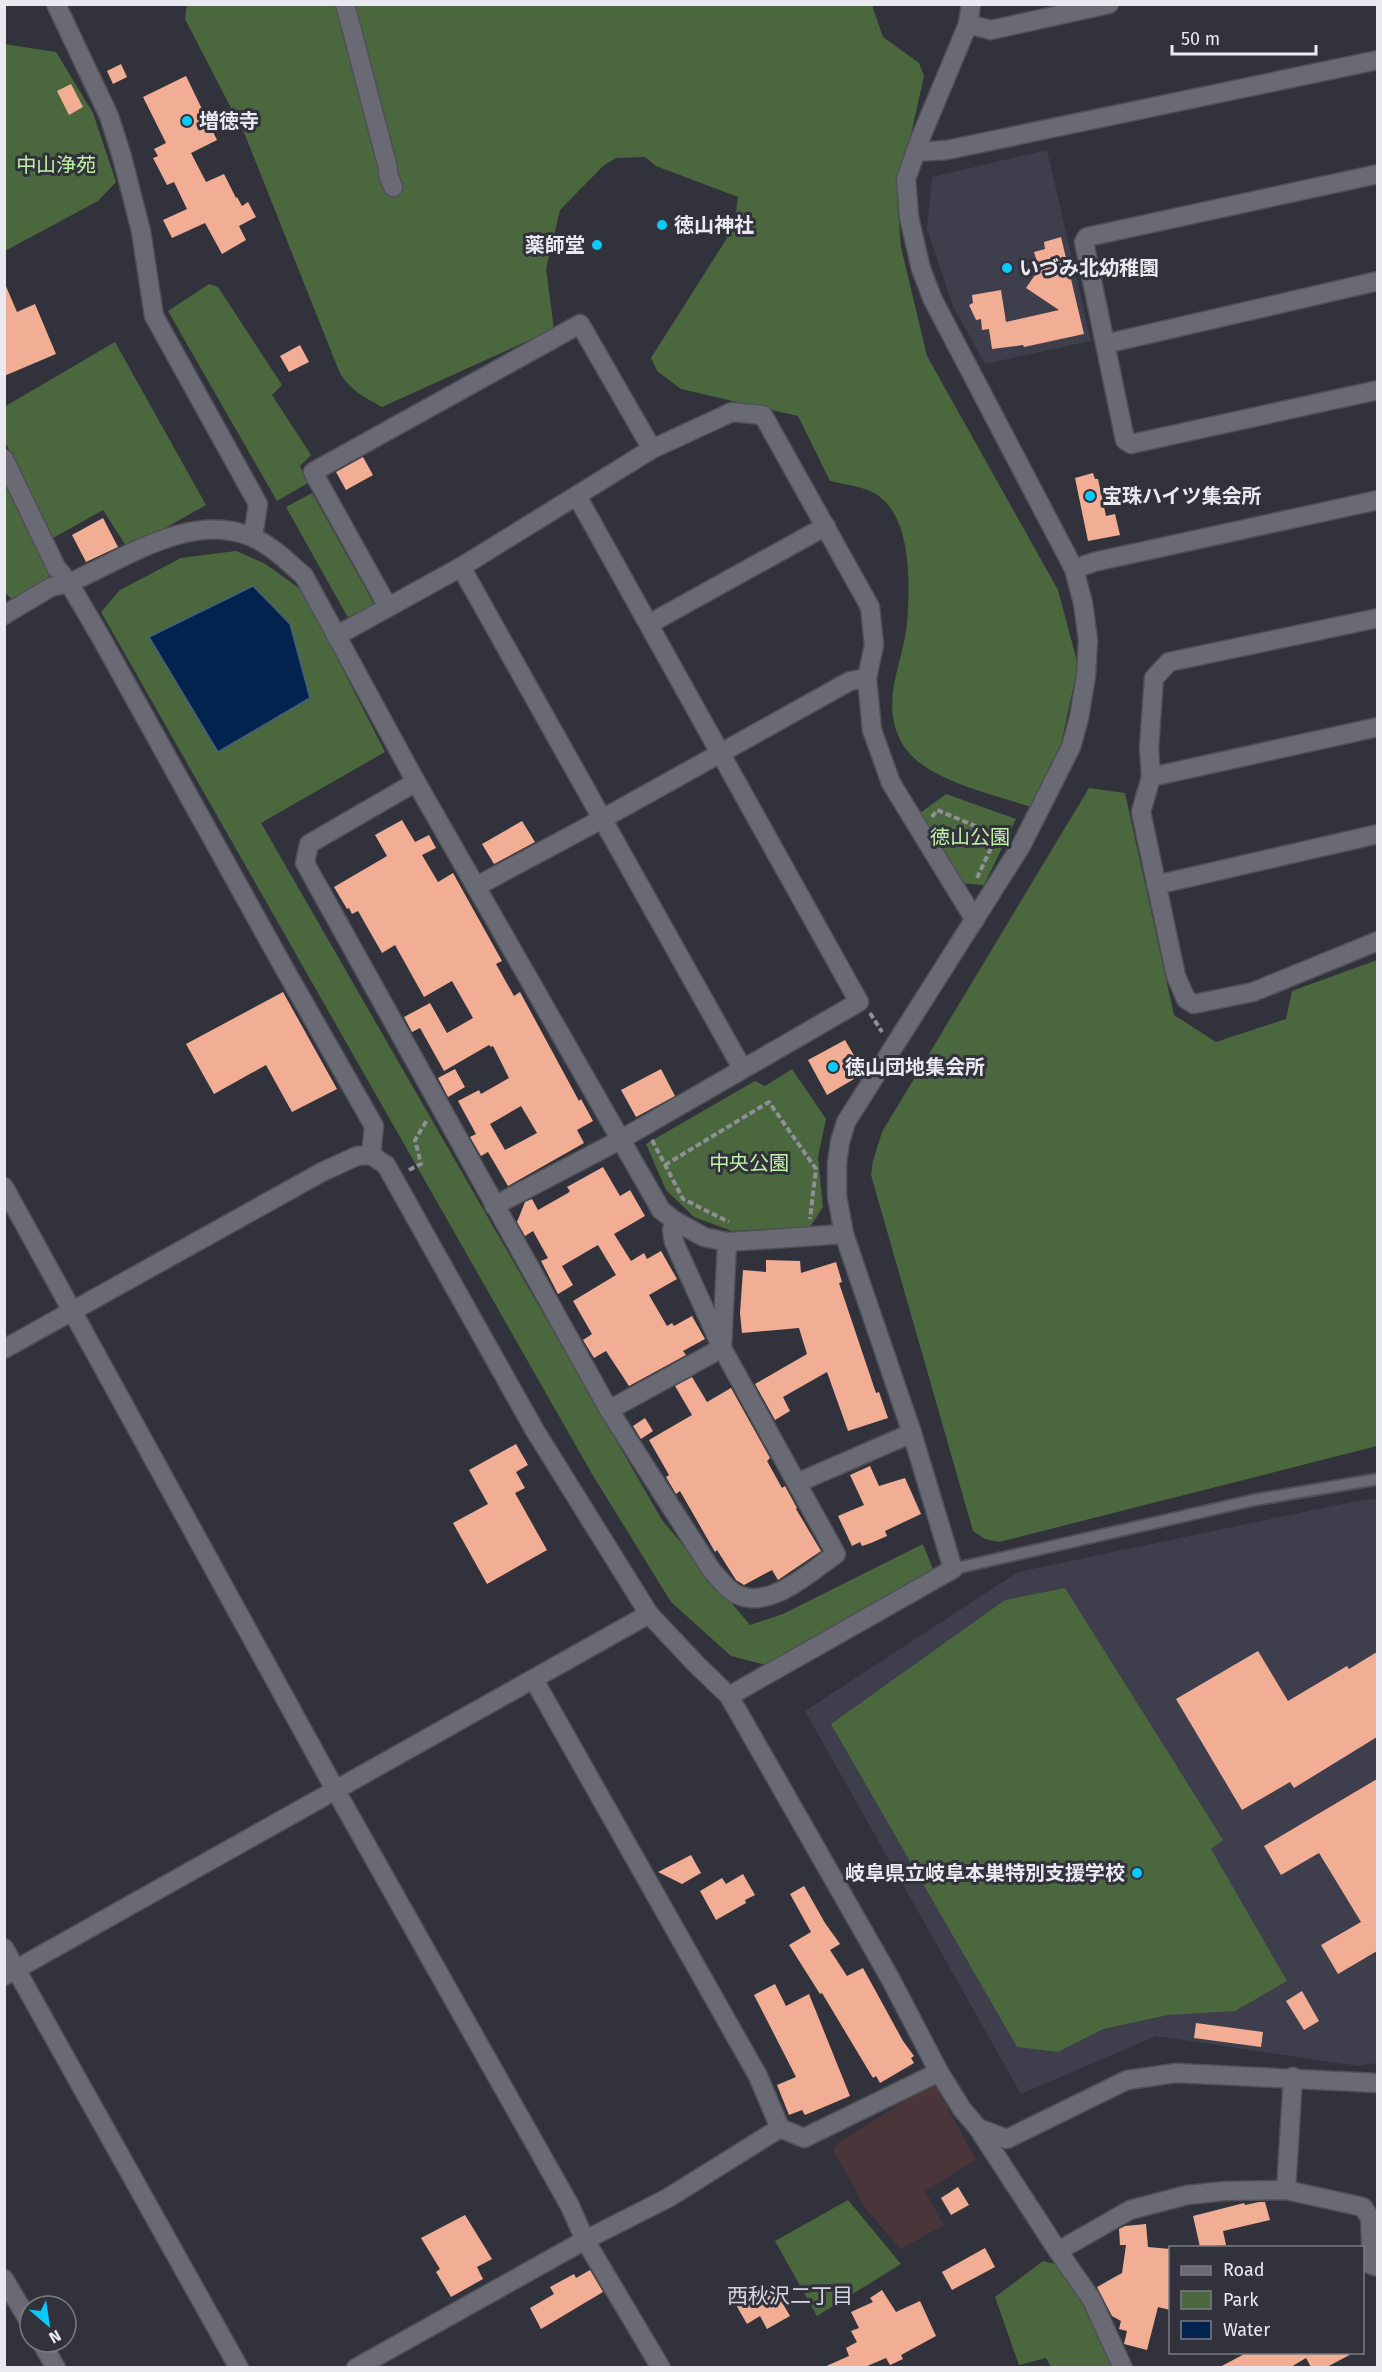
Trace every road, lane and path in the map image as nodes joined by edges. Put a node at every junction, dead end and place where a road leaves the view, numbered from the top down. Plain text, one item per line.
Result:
1 (56, 4) edge
2 (345, 4) edge
3 (971, 4) edge
4 (1109, 4) edge
5 (968, 24) junction
6 (1377, 60) edge
7 (915, 152) junction
8 (1377, 174) edge
9 (393, 188) dead end
10 (1377, 281) edge
11 (1105, 344) junction
12 (1377, 390) edge
13 (652, 449) junction
14 (4, 459) edge
15 (578, 496) junction
16 (1377, 500) edge
17 (826, 526) junction
18 (253, 537) junction
19 (461, 567) junction
20 (1074, 569) junction
21 (69, 583) junction
22 (388, 607) junction
23 (5, 614) edge
24 (1377, 618) edge
25 (650, 624) junction
26 (336, 636) junction
27 (867, 678) junction
28 (1377, 727) edge
29 (722, 753) junction
30 (1151, 777) junction
31 (416, 782) junction
32 (604, 818) junction
33 (927, 823) dead end
34 (1377, 834) edge
35 (997, 835) junction
36 (1022, 846) junction
37 (1156, 885) junction
38 (477, 886) junction
39 (983, 903) junction
40 (975, 920) junction
41 (1377, 941) edge
42 (859, 1002) junction
43 (885, 1036) dead end
44 (742, 1068) junction
45 (439, 1106) junction
46 (644, 1126) junction
47 (620, 1140) junction
48 (371, 1155) junction
49 (665, 1165) junction
50 (405, 1172) dead end
51 (4, 1187) edge
52 (494, 1206) junction
53 (799, 1220) dead end
54 (675, 1221) junction
55 (740, 1222) dead end
56 (844, 1234) junction
57 (727, 1242) junction
58 (74, 1310) junction
59 (722, 1348) junction
60 (4, 1349) edge
61 (609, 1410) junction
62 (912, 1433) junction
63 (1377, 1479) edge
64 (797, 1483) junction
65 (953, 1569) junction
66 (649, 1614) junction
67 (534, 1680) junction
68 (729, 1696) junction
69 (336, 1791) junction
70 (4, 1948) edge
71 (10, 1972) edge
72 (939, 2072) junction
73 (1293, 2077) junction
74 (1377, 2083) edge
75 (780, 2128) junction
76 (978, 2128) junction
77 (1286, 2190) junction
78 (585, 2240) junction
79 (1058, 2251) junction
80 (1377, 2267) edge
81 (4, 2279) edge
82 (18, 2303) edge
83 (48, 2354) edge
84 (56, 2367) edge
85 (239, 2367) edge
86 (356, 2367) edge
87 (661, 2367) edge
88 (1123, 2367) edge

1 - 18 street
2 - 9 street
3 - 5 street
4 - 5 street
5 - 7 street
6 - 7 street
7 - 20 street
8 - 11 street
10 - 11 street
11 - 12 street
13 - 15 street
13 - 17 street
13 - 22 street
14 - 21 street
15 - 19 street
15 - 25 street
16 - 20 street
17 - 25 street
17 - 27 street
18 - 21 street
18 - 26 street
19 - 22 street
19 - 32 street
20 - 36 street
21 - 23 street
21 - 48 street
22 - 26 street
24 - 30 street
25 - 29 street
26 - 31 street
27 - 29 street
27 - 40 street
28 - 30 street
29 - 32 street
29 - 42 street
30 - 37 street
31 - 38 street
31 - 45 street
32 - 38 street
32 - 44 street
33 - 35 path
34 - 37 street
35 - 36 path
35 - 39 path
36 - 39 street
37 - 41 street
38 - 47 street
39 - 40 street
40 - 56 street
42 - 43 path
42 - 44 street
44 - 46 street
45 - 50 path
45 - 52 street
46 - 47 street
46 - 49 path
47 - 52 street
47 - 54 street
48 - 58 street
48 - 66 street
49 - 53 path
49 - 55 path
51 - 58 street
52 - 61 street
54 - 57 street
54 - 59 street
56 - 57 street
56 - 62 street
57 - 59 street
58 - 60 street
58 - 69 street
59 - 61 street
59 - 64 street
61 - 64 street
62 - 64 street
62 - 65 street
63 - 65 lane
65 - 68 street
66 - 67 street
66 - 68 street
67 - 69 street
67 - 75 street
68 - 72 street
69 - 71 street
69 - 78 street
70 - 71 street
71 - 85 street
72 - 75 street
72 - 76 street
73 - 74 street
73 - 76 street
73 - 77 street
75 - 78 street
76 - 79 street
77 - 79 street
77 - 80 street
78 - 86 street
78 - 87 street
79 - 88 street
81 - 82 street
83 - 84 street

